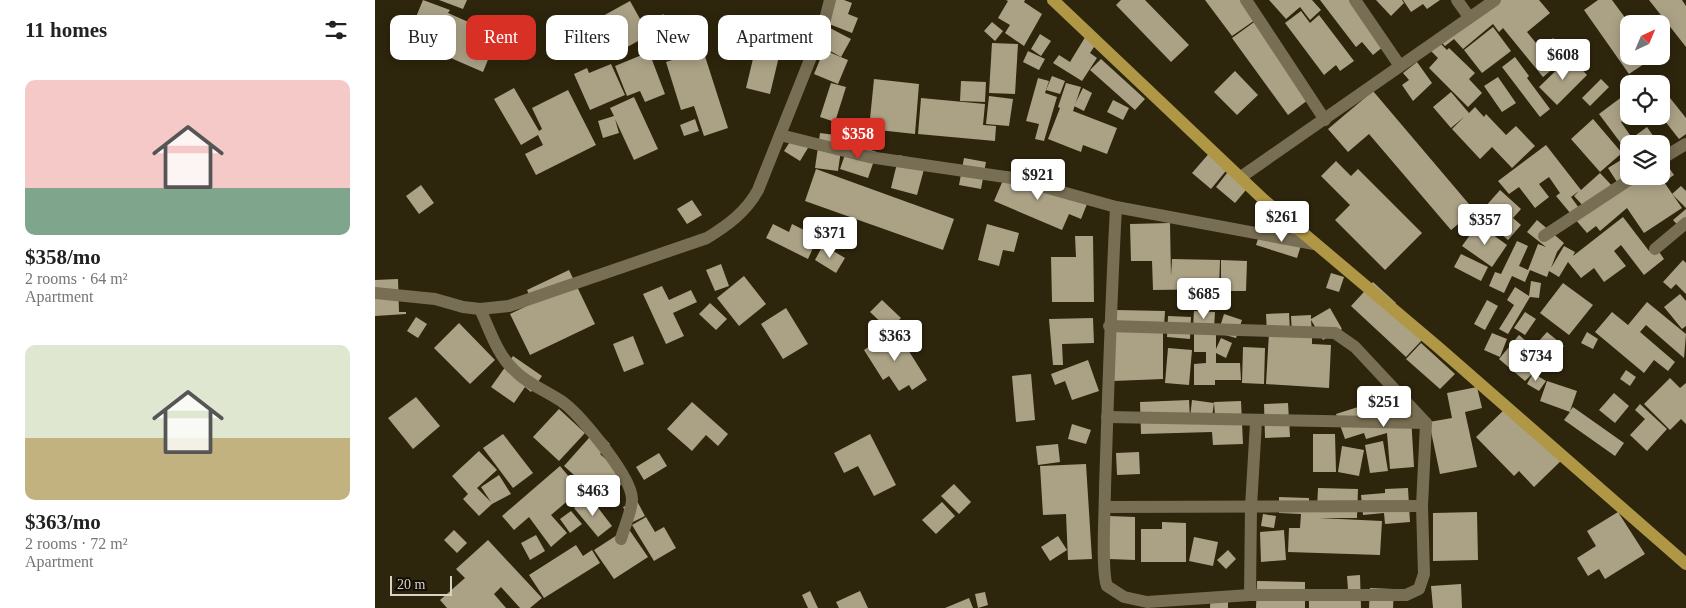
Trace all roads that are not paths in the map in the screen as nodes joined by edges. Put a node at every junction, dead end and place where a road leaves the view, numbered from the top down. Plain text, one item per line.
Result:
1 (831, 0) edge
2 (1053, 0) edge
3 (1246, 0) edge
4 (1355, 0) edge
5 (1457, 0) edge
6 (1495, 0) edge
7 (1469, 17) junction
8 (1401, 66) junction
9 (1325, 120) junction
10 (780, 135) junction
11 (1686, 144) edge
12 (1670, 154) edge
13 (1241, 177) junction
14 (1621, 185) edge
15 (1116, 207) junction
16 (1686, 223) edge
17 (1544, 236) dead end
18 (1314, 244) junction
19 (1655, 249) dead end
20 (375, 293) edge
21 (480, 309) junction
22 (1109, 326) junction
23 (1107, 418) junction
24 (1256, 422) junction
25 (1426, 424) junction
26 (1422, 506) junction
27 (1105, 507) junction
28 (1251, 507) junction
29 (621, 539) dead end
30 (1686, 564) edge
31 (1250, 595) junction
32 (1125, 603) edge

1 - 10 street
2 - 13 main road
3 - 9 street
4 - 8 street
5 - 7 street
6 - 7 street
7 - 8 street
8 - 9 street
9 - 13 street
10 - 15 street
10 - 21 street
11 - 12 street
13 - 18 main road
14 - 17 street
15 - 18 street
15 - 22 street
16 - 19 street
18 - 30 main road
20 - 21 street
21 - 29 street
22 - 23 street
22 - 25 street
23 - 24 street
23 - 27 street
24 - 25 street
24 - 28 street
25 - 26 street
26 - 28 street
26 - 31 street
27 - 28 street
27 - 32 street
28 - 31 street
31 - 32 street

